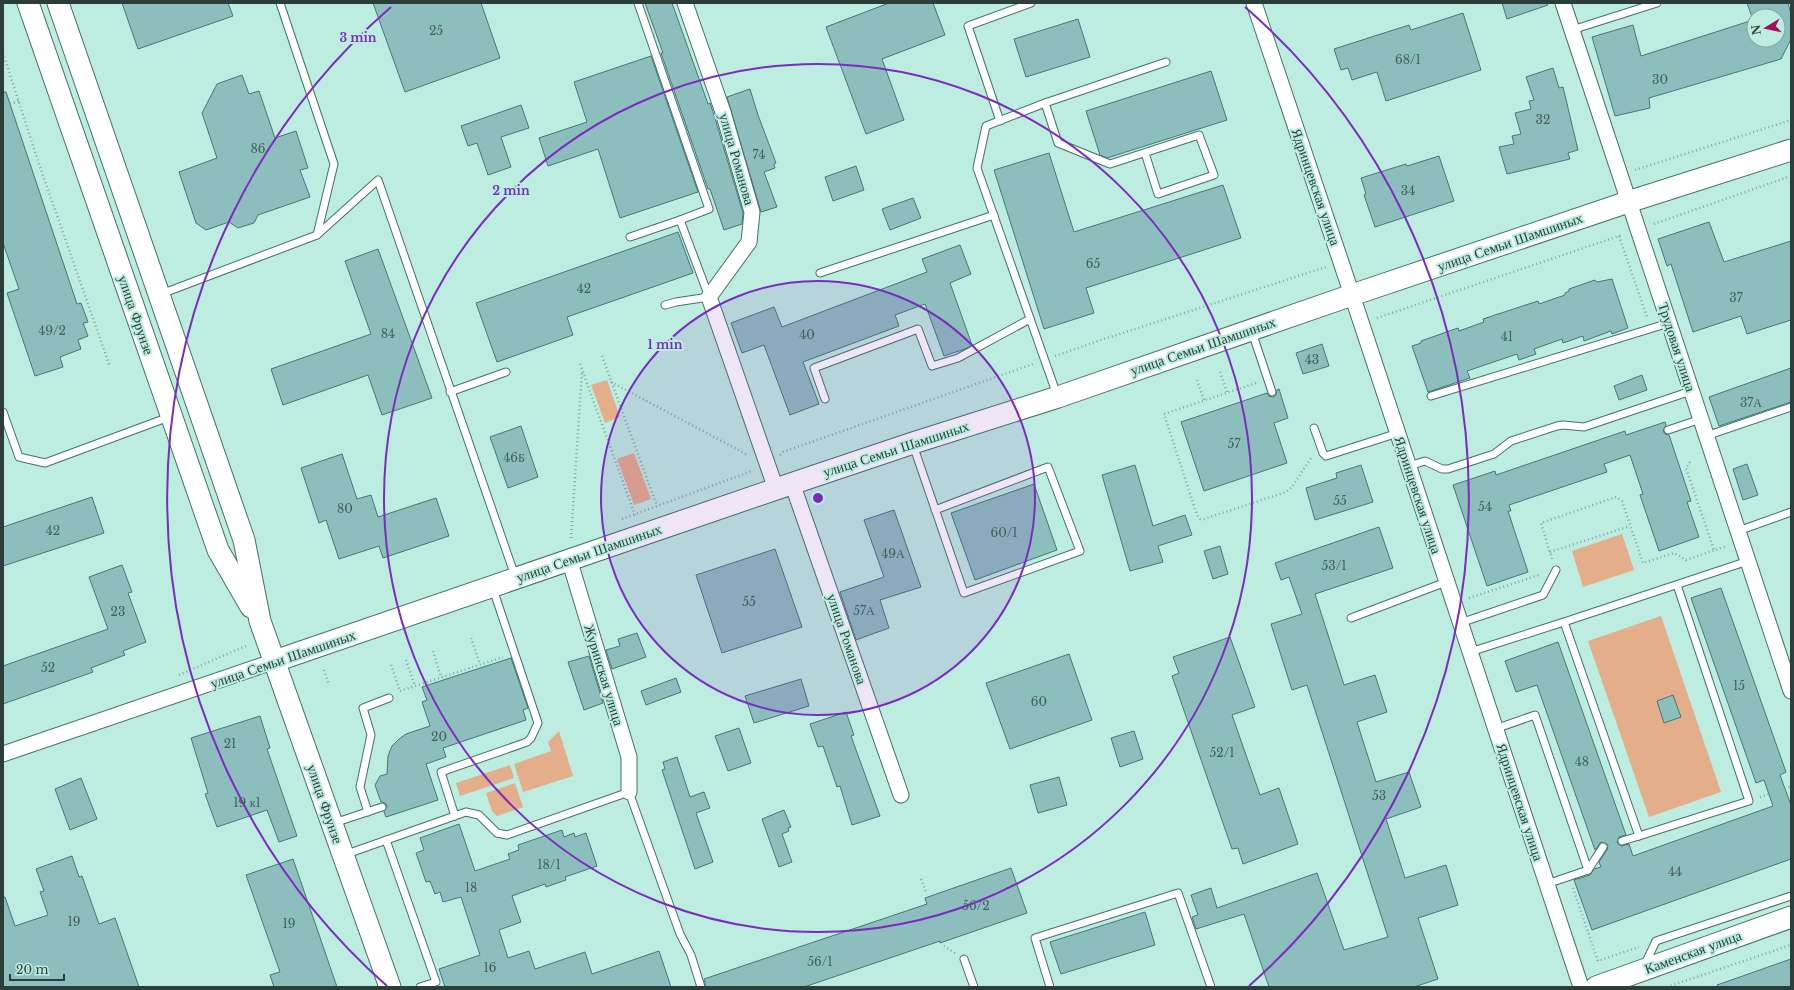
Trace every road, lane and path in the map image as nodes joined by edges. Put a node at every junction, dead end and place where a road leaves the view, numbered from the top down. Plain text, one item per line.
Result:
1 (28, 3) edge
2 (58, 3) edge
3 (280, 3) edge
4 (638, 3) edge
5 (685, 3) edge
6 (1031, 3) edge
7 (1254, 3) edge
8 (1563, 3) edge
9 (1657, 3) edge
10 (1572, 30) junction
11 (3, 53) edge
12 (1166, 62) dead end
13 (19, 101) junction
14 (1046, 103) junction
15 (10, 104) dead end
16 (1791, 120) edge
17 (1000, 121) junction
18 (1791, 150) edge
19 (1145, 153) junction
20 (1620, 175) junction
21 (1791, 176) edge
22 (1628, 202) junction
23 (994, 215) junction
24 (680, 220) junction
25 (1638, 229) junction
26 (317, 235) junction
27 (630, 237) dead end
28 (1341, 262) junction
29 (820, 273) dead end
30 (159, 295) junction
31 (1352, 295) junction
32 (708, 298) junction
33 (665, 305) dead end
34 (1030, 319) junction
35 (1374, 319) dead end
36 (1669, 323) junction
37 (1251, 330) junction
38 (1645, 330) junction
39 (602, 356) dead end
40 (1045, 360) junction
41 (580, 364) dead end
42 (110, 367) dead end
43 (506, 372) dead end
44 (582, 372) junction
45 (1220, 372) dead end
46 (1268, 379) junction
47 (1197, 380) dead end
48 (611, 382) junction
49 (1691, 391) junction
50 (450, 392) junction
51 (1227, 392) junction
52 (1272, 392) dead end
53 (1431, 396) dead end
54 (1058, 397) junction
55 (825, 399) dead end
56 (1204, 400) junction
57 (1791, 407) edge
58 (3, 412) edge
59 (171, 416) junction
60 (1701, 419) junction
61 (1314, 428) dead end
62 (1668, 430) dead end
63 (1398, 433) junction
64 (1706, 436) junction
65 (912, 443) junction
66 (1312, 456) dead end
67 (1690, 462) dead end
68 (767, 466) junction
69 (1409, 466) junction
70 (784, 486) junction
71 (657, 506) junction
72 (935, 510) junction
73 (1791, 512) edge
74 (635, 515) junction
75 (621, 520) dead end
76 (1630, 526) junction
77 (1738, 531) junction
78 (578, 535) dead end
79 (571, 538) junction
80 (1727, 546) dead end
81 (567, 550) junction
82 (1714, 550) junction
83 (1550, 552) junction
84 (1748, 561) junction
85 (1556, 570) junction
86 (516, 578) junction
87 (1446, 582) junction
88 (1678, 585) junction
89 (492, 586) junction
90 (1467, 598) dead end
91 (1351, 618) dead end
92 (260, 621) junction
93 (1564, 622) junction
94 (1460, 623) junction
95 (471, 638) dead end
96 (433, 651) dead end
97 (1470, 652) junction
98 (507, 656) dead end
99 (406, 660) dead end
100 (275, 661) junction
101 (480, 664) junction
102 (391, 665) dead end
103 (324, 670) dead end
104 (442, 677) junction
105 (329, 685) dead end
106 (414, 686) junction
107 (400, 691) junction
108 (1791, 691) edge
109 (389, 698) joint
110 (1495, 729) junction
111 (3, 754) edge
112 (1791, 786) edge
113 (1785, 788) dead end
114 (629, 792) junction
115 (901, 795) dead end
116 (382, 807) dead end
117 (368, 812) junction
118 (455, 816) junction
119 (332, 824) junction
120 (1639, 836) junction
121 (386, 840) junction
122 (1622, 840) dead end
123 (1603, 847) dead end
124 (343, 855) junction
125 (1588, 870) junction
126 (1569, 876) junction
127 (920, 879) dead end
128 (1547, 884) junction
129 (927, 894) dead end
130 (1791, 896) edge
131 (1791, 917) edge
132 (1656, 941) junction
133 (1791, 945) edge
134 (964, 959) dead end
135 (1642, 970) junction
136 (390, 987) edge
137 (420, 987) edge
138 (701, 987) edge
139 (974, 987) edge
140 (1050, 987) edge
141 (1211, 987) edge
142 (1581, 987) edge
143 (1596, 987) edge
144 (1667, 987) edge

1 - 59 street, улица Фрунзе
2 - 30 street, улица Фрунзе
3 - 26 lane
4 - 24 lane
5 - 32 street, улица Романова
6 - 17 lane
7 - 28 street, Ядринцевская улица
8 - 10 street, Трудовая улица
9 - 10 lane
10 - 20 street, Трудовая улица
11 - 13 path
12 - 14 lane
13 - 15 path
13 - 42 path
14 - 17 lane
14 - 19 lane
16 - 20 path
17 - 23 lane
18 - 22 street, улица Семьи Шамшиных
19 - 19 lane
20 - 22 street, Трудовая улица
21 - 25 path
22 - 25 street, Трудовая улица
22 - 31 street, улица Семьи Шамшиных
23 - 29 lane
23 - 34 lane
24 - 27 lane
24 - 32 lane
25 - 36 street, Трудовая улица
26 - 30 lane
26 - 50 lane
28 - 31 street, Ядринцевская улица
28 - 40 path
30 - 92 street, улица Фрунзе
31 - 37 street, улица Семьи Шамшиных
31 - 63 street, Ядринцевская улица
32 - 33 lane
32 - 68 street, улица Романова
34 - 40 lane
34 - 55 lane
35 - 38 path
36 - 38 lane
36 - 49 street, Трудовая улица
37 - 46 lane
37 - 54 street, улица Семьи Шамшиных
38 - 53 lane
39 - 48 path
40 - 54 lane
40 - 68 path
41 - 44 path
43 - 50 lane
44 - 74 path
44 - 79 path
45 - 51 path
46 - 51 path
46 - 52 lane
47 - 56 path
48 - 68 path
48 - 71 path
49 - 60 street, Трудовая улица
49 - 69 lane
50 - 86 lane
51 - 56 path
54 - 65 street, улица Семьи Шамшиных
56 - 66 path
57 - 64 lane
58 - 59 lane
59 - 92 street, улица Фрунзе
60 - 62 lane
60 - 64 street, Трудовая улица
61 - 63 lane
63 - 69 street, Ядринцевская улица
64 - 77 street, Трудовая улица
65 - 70 street, улица Семьи Шамшиных
65 - 72 lane
67 - 82 path
68 - 70 street, улица Романова
68 - 71 path
69 - 87 street, Ядринцевская улица
70 - 81 street, улица Семьи Шамшиных
70 - 115 street, улица Романова
71 - 74 path
72 - 72 lane
73 - 77 lane
74 - 75 path
76 - 82 path
76 - 83 path
76 - 83 path
77 - 84 street, Трудовая улица
78 - 79 path
79 - 81 path
80 - 82 path
81 - 86 street, улица Семьи Шамшиных
81 - 114 street, Журинская улица
83 - 85 path
84 - 88 lane
84 - 108 street, Трудовая улица
85 - 90 path
85 - 94 lane
86 - 89 street, улица Семьи Шамшиных
87 - 91 lane
87 - 94 street, Ядринцевская улица
88 - 93 lane
88 - 120 lane
89 - 100 street, улица Семьи Шамшиных
89 - 118 lane
92 - 100 street, улица Фрунзе
93 - 97 lane
93 - 120 lane
94 - 97 street, Ядринцевская улица
95 - 101 path
96 - 104 path
97 - 110 street, Ядринцевская улица
98 - 101 path
99 - 106 path
100 - 111 street, улица Семьи Шамшиных
100 - 119 street, улица Фрунзе
101 - 104 path
102 - 107 path
103 - 105 path
104 - 106 path
106 - 107 path
107 - 109 path
109 - 117 lane
110 - 125 lane
110 - 128 street, Ядринцевская улица
112 - 113 path
114 - 118 lane
114 - 138 lane
116 - 117 lane
117 - 119 lane
118 - 121 lane
119 - 124 street, улица Фрунзе
120 - 122 lane
121 - 124 lane
121 - 137 lane
123 - 125 lane
124 - 136 street, улица Фрунзе
125 - 126 lane
126 - 128 lane
126 - 132 path
127 - 129 path
128 - 142 street, Ядринцевская улица
130 - 132 lane
131 - 135 street, Каменская улица
132 - 135 lane
133 - 144 path
134 - 139 lane
135 - 143 street, Каменская улица
140 - 141 lane

